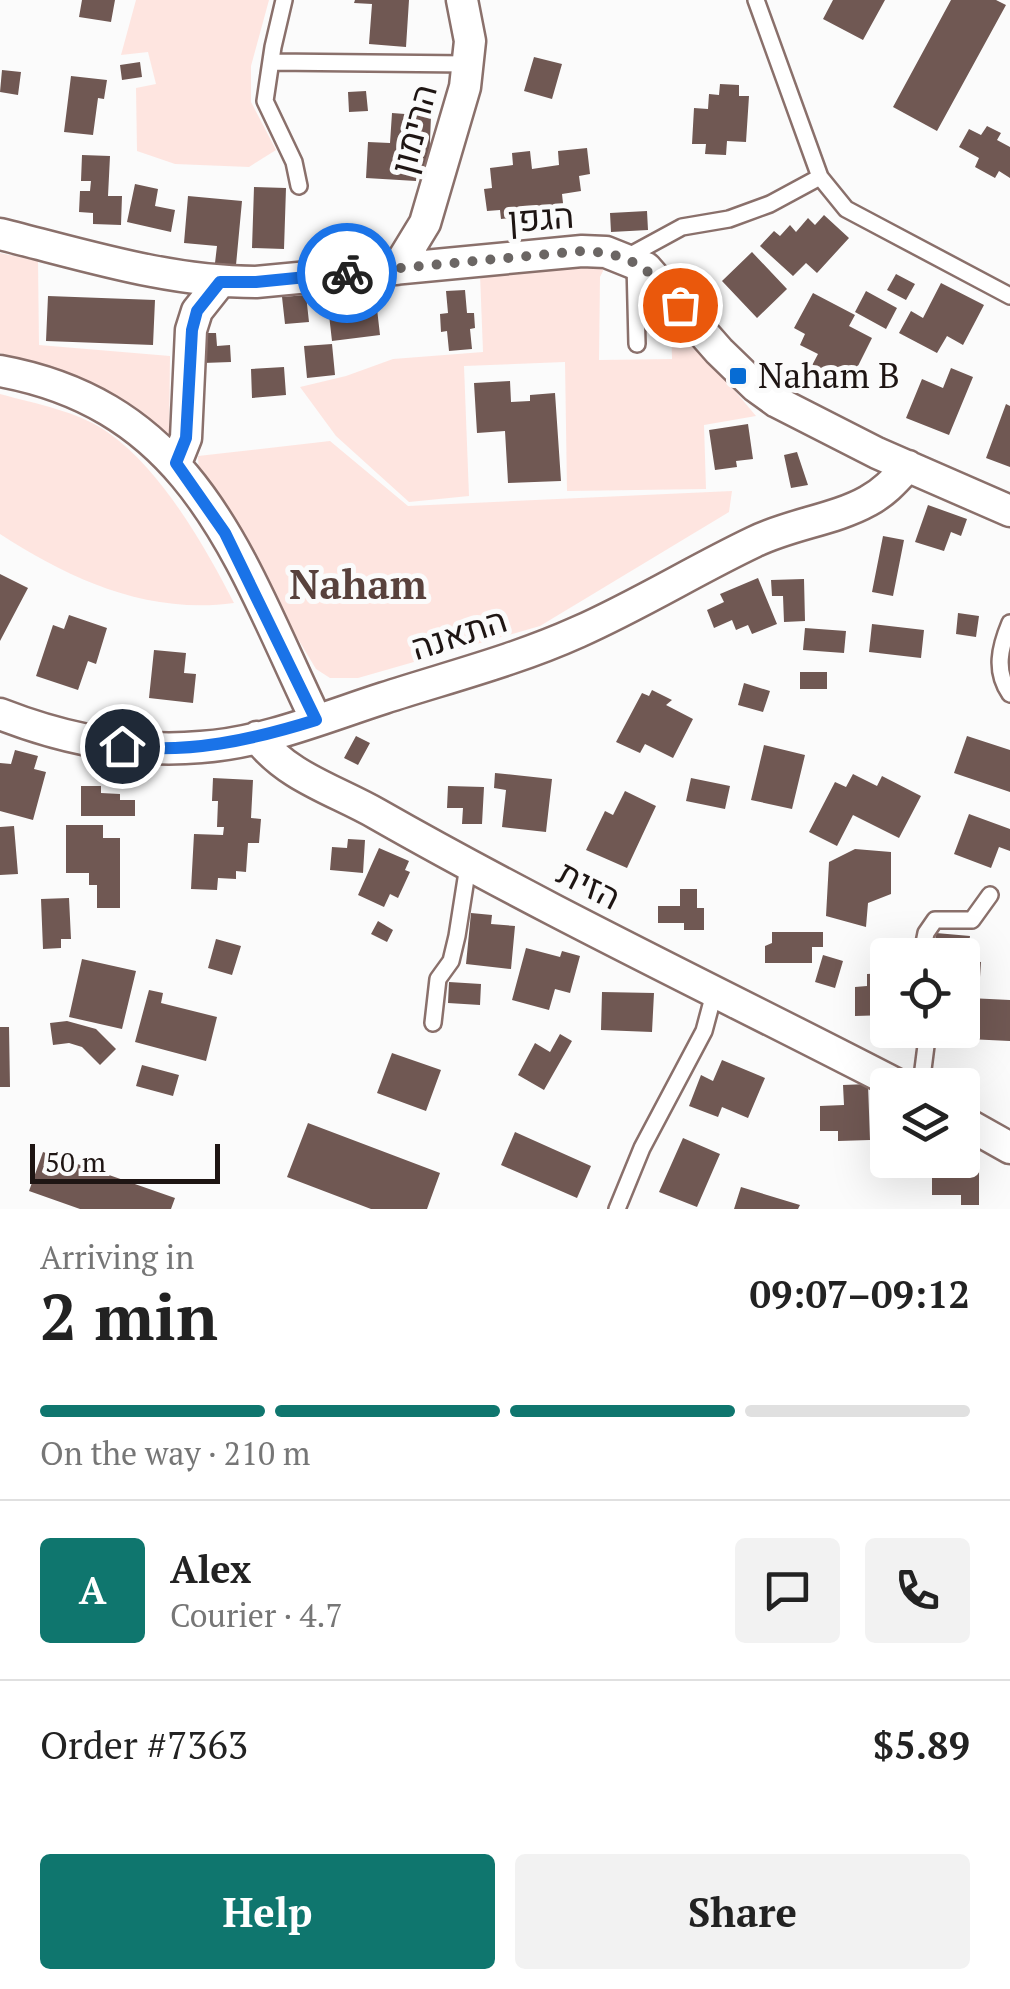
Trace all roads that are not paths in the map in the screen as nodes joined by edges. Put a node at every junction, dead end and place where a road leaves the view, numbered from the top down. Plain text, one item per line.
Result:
1 (284, 0) edge
2 (462, 0) edge
3 (756, 0) edge
4 (271, 62) junction
5 (468, 64) junction
6 (820, 177) junction
7 (299, 186) dead end
8 (0, 234) edge
9 (630, 260) junction
10 (396, 268) junction
11 (220, 282) junction
12 (1010, 296) edge
13 (637, 344) dead end
14 (0, 372) edge
15 (176, 463) junction
16 (908, 466) junction
17 (1010, 511) edge
18 (1010, 623) edge
19 (1010, 694) edge
20 (0, 714) edge
21 (316, 720) junction
22 (257, 736) junction
23 (468, 866) junction
24 (990, 895) dead end
25 (925, 938) edge
26 (715, 990) junction
27 (433, 1024) dead end
28 (870, 1070) edge
29 (980, 1131) edge
30 (1010, 1148) edge
31 (618, 1209) edge

1 - 4 lane
2 - 5 street, הרימון
3 - 6 lane
4 - 5 lane
4 - 7 lane
5 - 10 street, הרימון
6 - 9 lane
6 - 12 lane
8 - 11 street, הגפן
9 - 10 street, הגפן
9 - 13 lane
9 - 16 street
10 - 11 street, הגפן
11 - 15 street
14 - 15 street
15 - 21 street
16 - 17 street
16 - 21 street, התאנה
18 - 19 lane
20 - 22 street, התאנה
21 - 22 street, התאנה
22 - 23 street, הזית
23 - 26 street, הזית
23 - 27 lane
24 - 25 lane
26 - 28 street, הזית
26 - 31 lane
29 - 30 street

